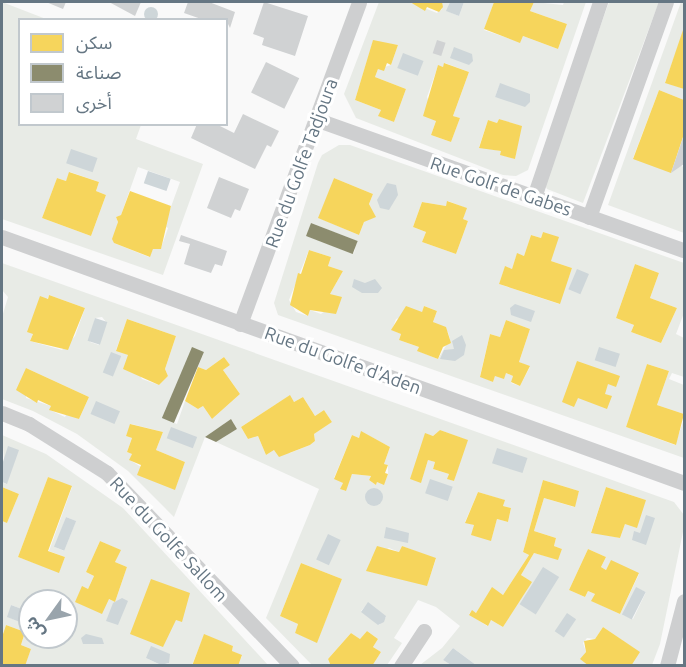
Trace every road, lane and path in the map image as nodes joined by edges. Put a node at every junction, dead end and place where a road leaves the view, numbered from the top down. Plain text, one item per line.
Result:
1 (359, 2) edge
2 (600, 2) edge
3 (666, 2) edge
4 (318, 120) junction
5 (534, 197) junction
6 (589, 217) junction
7 (2, 237) edge
8 (684, 250) edge
9 (240, 324) junction
10 (2, 413) edge
11 (684, 483) edge
12 (684, 601) edge
13 (424, 631) dead end
14 (292, 666) edge
15 (401, 666) edge
16 (667, 666) edge

1 - 4 street, Rue du Golfe Tadjoura
2 - 5 street
3 - 6 street
4 - 5 street, Rue Golf de Gabes
4 - 9 street, Rue du Golfe Tadjoura
5 - 6 street, Rue Golf de Gabes
6 - 8 street, Rue Golf de Gabes
7 - 9 street, Rue du Golfe d'Aden
9 - 11 street, Rue du Golfe d'Aden
10 - 14 street, Rue du Golfe Sallom
12 - 16 street
13 - 15 street

